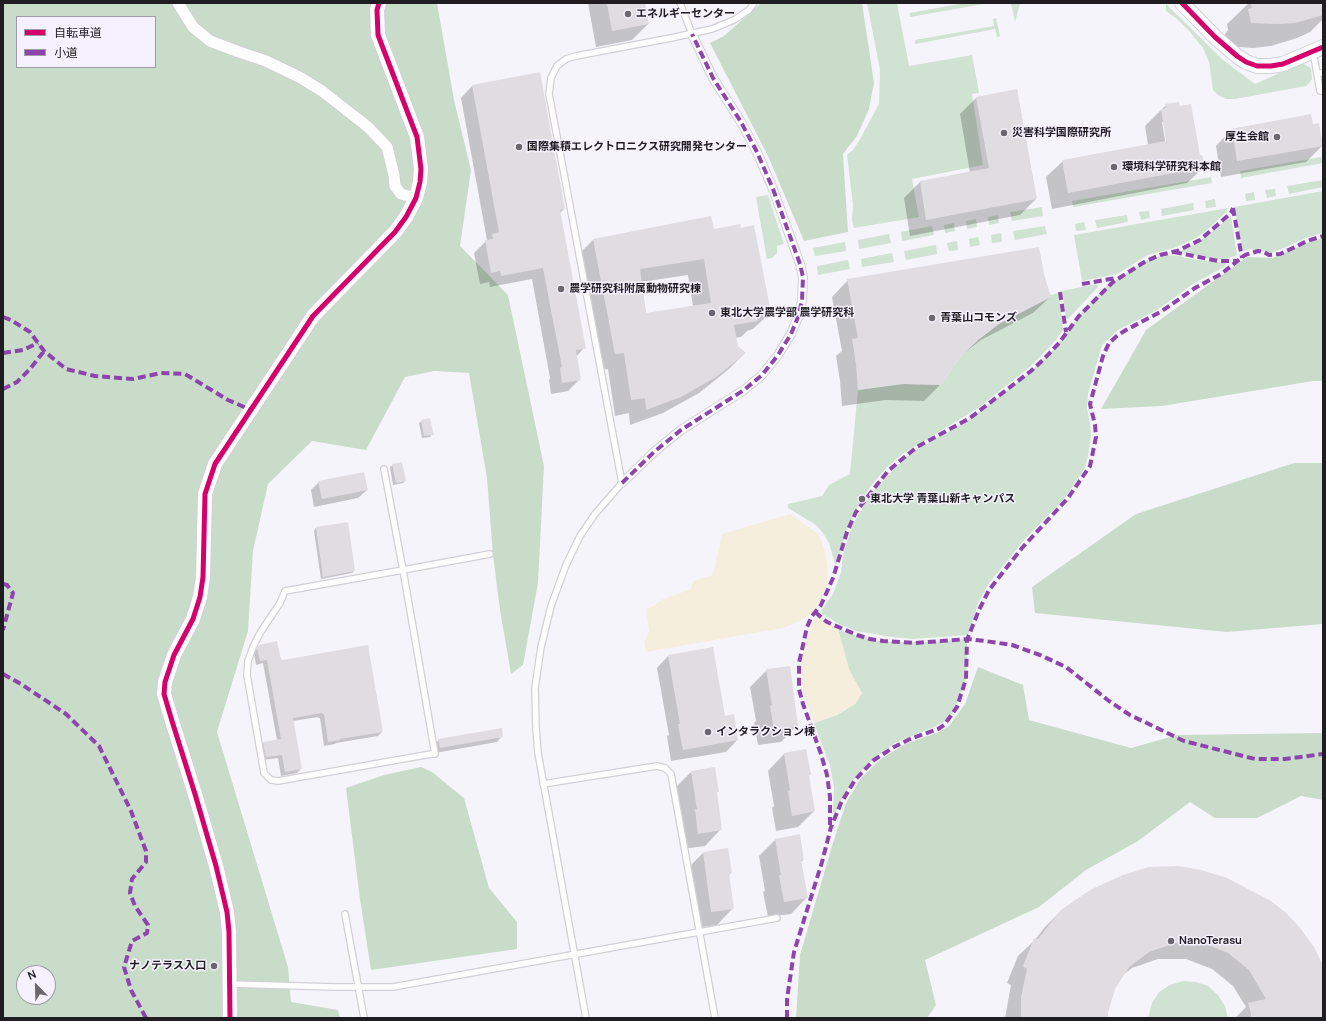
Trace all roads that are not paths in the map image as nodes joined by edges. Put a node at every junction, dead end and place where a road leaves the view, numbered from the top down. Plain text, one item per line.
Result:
1 (178, 3) edge
2 (380, 3) edge
3 (680, 3) edge
4 (754, 3) edge
5 (1182, 3) edge
6 (692, 34) junction
7 (1318, 49) edge
8 (1320, 73) edge
9 (1323, 91) edge
10 (416, 198) junction
11 (384, 469) dead end
12 (622, 483) junction
13 (490, 554) dead end
14 (403, 570) junction
15 (543, 784) junction
16 (345, 914) dead end
17 (777, 918) dead end
18 (700, 932) junction
19 (575, 955) junction
20 (229, 984) junction
21 (358, 987) junction
22 (230, 1018) edge
23 (364, 1018) edge
24 (586, 1018) edge
25 (715, 1018) edge

1 - 10 street
2 - 10 street
3 - 6 lane
4 - 6 lane
5 - 7 street
6 - 12 street
6 - 12 lane
7 - 8 lane
8 - 9 lane
10 - 20 street
11 - 14 lane
12 - 15 lane
13 - 14 lane
14 - 14 lane
15 - 18 lane
15 - 19 lane
16 - 21 lane
17 - 18 lane
18 - 19 lane
18 - 25 lane
19 - 21 lane
19 - 24 lane
20 - 21 lane
20 - 22 street
21 - 23 lane

